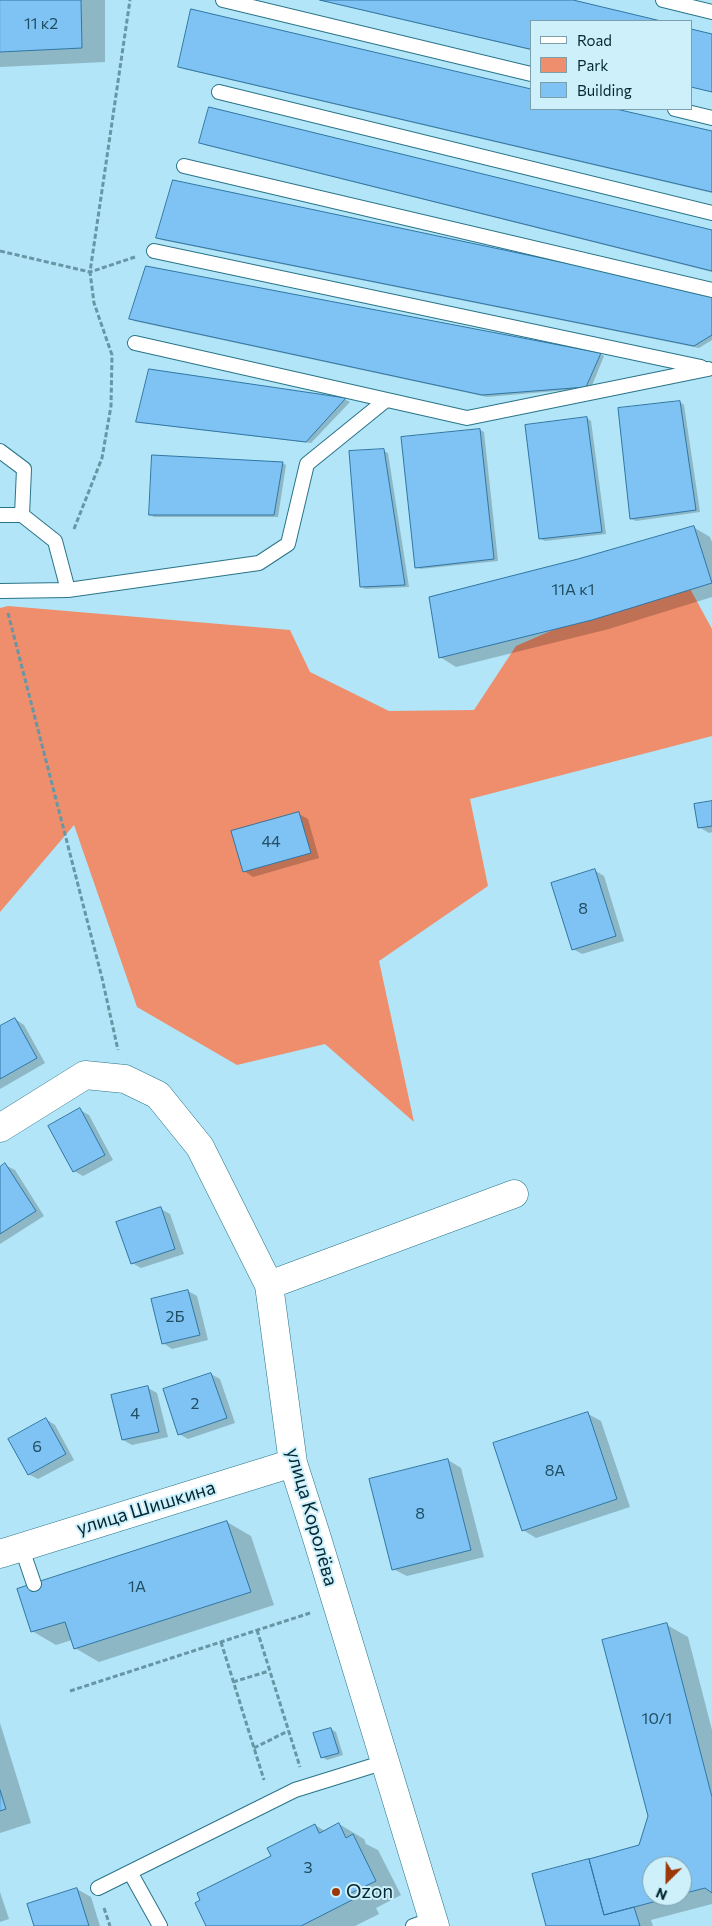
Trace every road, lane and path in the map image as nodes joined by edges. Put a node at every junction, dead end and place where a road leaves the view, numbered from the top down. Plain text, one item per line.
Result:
1 (130, 0) edge
2 (223, 0) edge
3 (662, 0) edge
4 (712, 12) edge
5 (530, 74) edge
6 (218, 92) dead end
7 (679, 110) edge
8 (712, 118) edge
9 (184, 166) dead end
10 (712, 213) edge
11 (0, 251) edge
12 (154, 251) joint
13 (90, 272) junction
14 (712, 290) edge
15 (135, 343) dead end
16 (710, 368) edge
17 (386, 400) junction
18 (0, 451) edge
19 (0, 515) edge
20 (22, 515) junction
21 (55, 541) junction
22 (68, 590) junction
23 (1, 591) edge
24 (125, 1079) junction
25 (0, 1128) edge
26 (514, 1194) dead end
27 (269, 1285) junction
28 (293, 1464) junction
29 (10, 1550) edge
30 (34, 1584) dead end
31 (307, 1614) dead end
32 (257, 1630) junction
33 (221, 1642) junction
34 (269, 1671) junction
35 (233, 1682) junction
36 (70, 1691) dead end
37 (288, 1731) junction
38 (254, 1748) junction
39 (385, 1762) junction
40 (306, 1787) junction
41 (271, 1802) junction
42 (130, 1872) junction
43 (98, 1888) dead end
44 (427, 1924) edge
45 (160, 1926) edge

1 - 13 path
2 - 5 lane
3 - 4 lane
6 - 10 lane
7 - 8 lane
9 - 14 lane
11 - 13 path
12 - 13 path
12 - 16 lane
13 - 21 path
15 - 17 lane
16 - 17 lane
17 - 22 lane
18 - 20 lane
19 - 20 lane
20 - 21 lane
21 - 22 lane
22 - 23 lane
23 - 24 path
24 - 25 street
24 - 27 street, улица Королёва
26 - 27 street
27 - 28 street, улица Королёва
28 - 29 street, улица Шишкина
28 - 39 street, улица Королёва
29 - 30 lane
31 - 32 path
32 - 33 path
32 - 34 path
33 - 35 path
33 - 36 path
34 - 35 path
34 - 37 path
35 - 38 path
37 - 38 path
37 - 40 path
38 - 41 path
39 - 40 lane
39 - 44 street, улица Королёва
40 - 41 lane
41 - 42 lane
42 - 43 lane
42 - 45 lane

